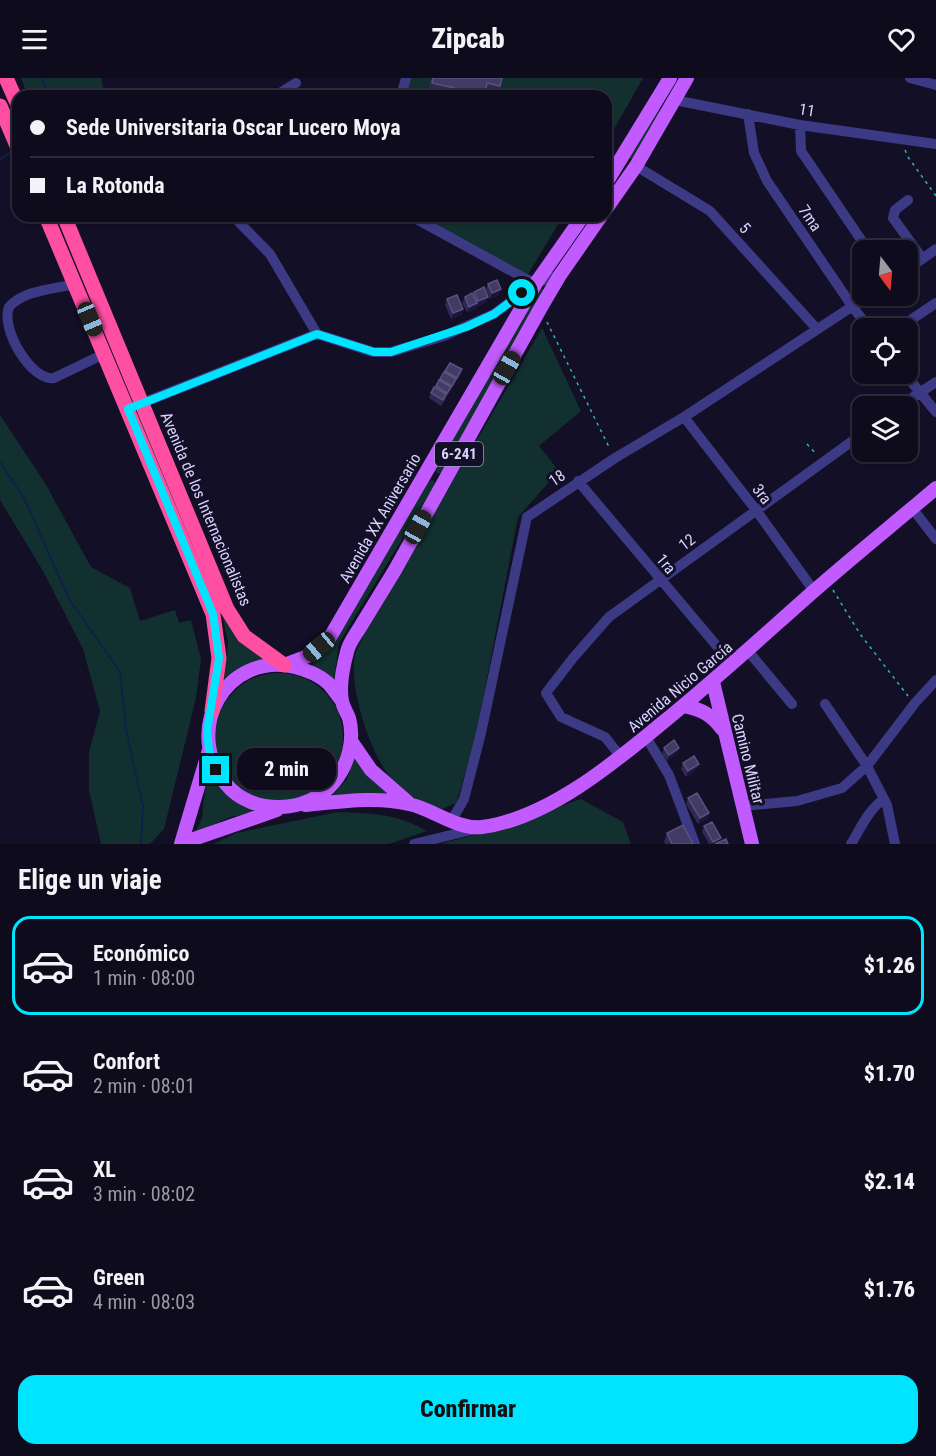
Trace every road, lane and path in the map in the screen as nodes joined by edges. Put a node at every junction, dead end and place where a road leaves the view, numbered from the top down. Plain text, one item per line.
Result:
1 (670, 78) edge
2 (687, 78) edge
3 (910, 78) edge
4 (296, 83) dead end
5 (936, 85) edge
6 (285, 90) edge
7 (675, 100) junction
8 (0, 106) edge
9 (748, 114) junction
10 (800, 125) junction
11 (12, 133) edge
12 (902, 139) junction
13 (936, 144) edge
14 (636, 166) junction
15 (612, 173) edge
16 (936, 196) edge
17 (612, 200) edge
18 (908, 200) dead end
19 (49, 222) edge
20 (66, 222) edge
21 (239, 222) edge
22 (422, 222) edge
23 (579, 222) edge
24 (597, 222) edge
25 (861, 240) edge
26 (936, 249) edge
27 (922, 258) junction
28 (918, 261) edge
29 (560, 275) junction
30 (536, 283) junction
31 (75, 284) junction
32 (936, 303) edge
33 (852, 306) junction
34 (540, 309) junction
35 (861, 318) edge
36 (914, 318) edge
37 (817, 329) junction
38 (317, 334) junction
39 (104, 354) junction
40 (936, 382) edge
41 (913, 384) edge
42 (920, 392) junction
43 (914, 396) edge
44 (135, 406) junction
45 (936, 412) edge
46 (684, 417) junction
47 (852, 442) edge
48 (807, 444) dead end
49 (615, 458) junction
50 (824, 463) junction
51 (579, 481) junction
52 (936, 488) edge
53 (912, 508) junction
54 (756, 510) junction
55 (936, 539) edge
56 (660, 580) junction
57 (827, 580) junction
58 (814, 591) junction
59 (748, 651) junction
60 (732, 664) junction
61 (284, 665) junction
62 (936, 680) edge
63 (713, 682) junction
64 (342, 701) junction
65 (915, 703) junction
66 (792, 704) dead end
67 (825, 704) dead end
68 (684, 706) junction
69 (212, 711) junction
70 (723, 731) junction
71 (646, 737) junction
72 (351, 741) junction
73 (209, 750) junction
74 (621, 757) junction
75 (867, 766) junction
76 (884, 799) junction
77 (410, 804) junction
78 (743, 806) junction
79 (289, 807) junction
80 (452, 820) junction
81 (481, 827) junction
82 (182, 843) edge
83 (414, 844) edge
84 (695, 844) edge
85 (752, 844) edge
86 (851, 844) edge
87 (895, 844) edge

1 - 15 main road
2 - 7 main road
3 - 5 street
4 - 6 street
7 - 9 street, 11
7 - 14 main road
8 - 11 highway
9 - 10 street, 11
9 - 33 street, 7ma
10 - 12 street, 11
10 - 25 street
12 - 13 street, 11
12 - 16 path
14 - 17 main road
14 - 37 street, 5
18 - 27 street
19 - 31 highway, Avenida de los Internacionalistas
20 - 44 highway, Avenida de los Internacionalistas
21 - 38 street
22 - 30 street
23 - 30 main road, Avenida XX Aniversario / 6-241
24 - 29 main road, 6-241
26 - 27 street
27 - 28 street
29 - 30 street
29 - 34 main road, 6-241
30 - 38 street
30 - 61 main road, Avenida XX Aniversario / 6-241
31 - 39 highway, Avenida de los Internacionalistas
31 - 39 street
32 - 36 street
33 - 35 street, 7ma
33 - 37 street, 18
34 - 49 path
34 - 64 main road, 6-241
37 - 46 street, 18
38 - 44 street
39 - 44 highway, Avenida de los Internacionalistas
40 - 42 street
41 - 42 street
42 - 43 street
42 - 45 street
44 - 61 highway, Avenida de los Internacionalistas
44 - 69 highway, Avenida de los Internacionalistas
46 - 49 street, 18
46 - 54 street, 3ra
47 - 50 street, 12
48 - 50 path
49 - 51 street, 18
50 - 54 street, 12
51 - 56 street, 1ra
51 - 80 street, 18
52 - 53 main road, Avenida Nicio García
53 - 55 street
53 - 57 main road, Avenida Nicio García
54 - 56 street, 12
54 - 58 street, 3ra
56 - 60 street, 1ra
56 - 74 street, 12
57 - 58 main road, Avenida Nicio García
57 - 65 path
58 - 59 main road, Avenida Nicio García
59 - 60 main road, Avenida Nicio García
59 - 66 street
60 - 63 main road, Avenida Nicio García
61 - 64 main road, 6-241
61 - 69 main road, 6-241
62 - 65 street
63 - 68 main road, Avenida Nicio García
63 - 70 main road, Camino Militar
64 - 72 main road, 6-241
65 - 75 street
67 - 75 street
68 - 70 main road
68 - 71 main road, Avenida Nicio García
69 - 73 main road, 6-241
70 - 78 main road, Camino Militar
71 - 74 main road, Avenida Nicio García
71 - 84 street
72 - 77 main road
72 - 79 main road, 6-241
73 - 79 main road, 6-241
73 - 82 main road, 6-241
74 - 81 main road, Avenida Nicio García
75 - 76 street
75 - 78 street
76 - 86 street
76 - 87 street
77 - 79 main road
77 - 80 main road, Avenida Nicio García
78 - 85 main road, Camino Militar
79 - 82 main road, 6-241
80 - 81 main road, Avenida Nicio García
81 - 83 street

